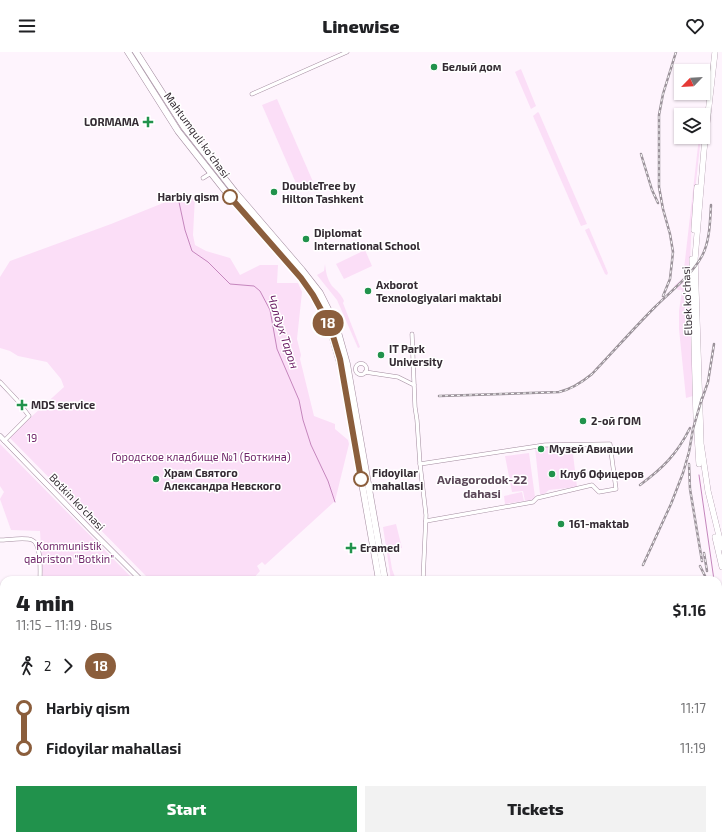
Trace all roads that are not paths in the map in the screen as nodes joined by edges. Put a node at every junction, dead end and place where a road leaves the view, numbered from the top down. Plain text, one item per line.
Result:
1 (128, 52) edge
2 (136, 52) edge
3 (347, 52) edge
4 (711, 52) edge
5 (715, 52) edge
6 (252, 94) dead end
7 (705, 108) edge
8 (184, 126) junction
9 (178, 131) junction
10 (701, 144) edge
11 (211, 173) junction
12 (203, 178) dead end
13 (412, 334) dead end
14 (366, 372) junction
15 (358, 374) junction
16 (349, 378) junction
17 (0, 382) edge
18 (414, 385) junction
19 (0, 436) edge
20 (4, 441) junction
21 (420, 464) junction
22 (426, 521) junction
23 (0, 540) edge
24 (722, 548) edge
25 (722, 567) edge
26 (40, 576) edge
27 (137, 576) edge
28 (378, 576) edge
29 (384, 576) edge
30 (423, 576) edge

1 - 9 main road, Mahtumquli ko'chasi
2 - 8 main road, Mahtumquli ko'chasi
3 - 6 street
4 - 7 main road
5 - 24 main road, Elbek ko'chasi
8 - 9 main road
8 - 16 main road, Mahtumquli ko'chasi
9 - 11 main road, Mahtumquli ko'chasi
10 - 25 main road, Elbek ko'chasi
11 - 12 street
11 - 28 main road, Mahtumquli ko'chasi
13 - 18 street
14 - 15 street
14 - 15 street
14 - 18 street
15 - 16 street
16 - 29 main road, Mahtumquli ko'chasi
17 - 20 street
18 - 21 street
19 - 20 street, Botkin ko'chasi
20 - 27 street, Botkin ko'chasi
21 - 22 street
21 - 22 street
22 - 30 street
23 - 26 street

